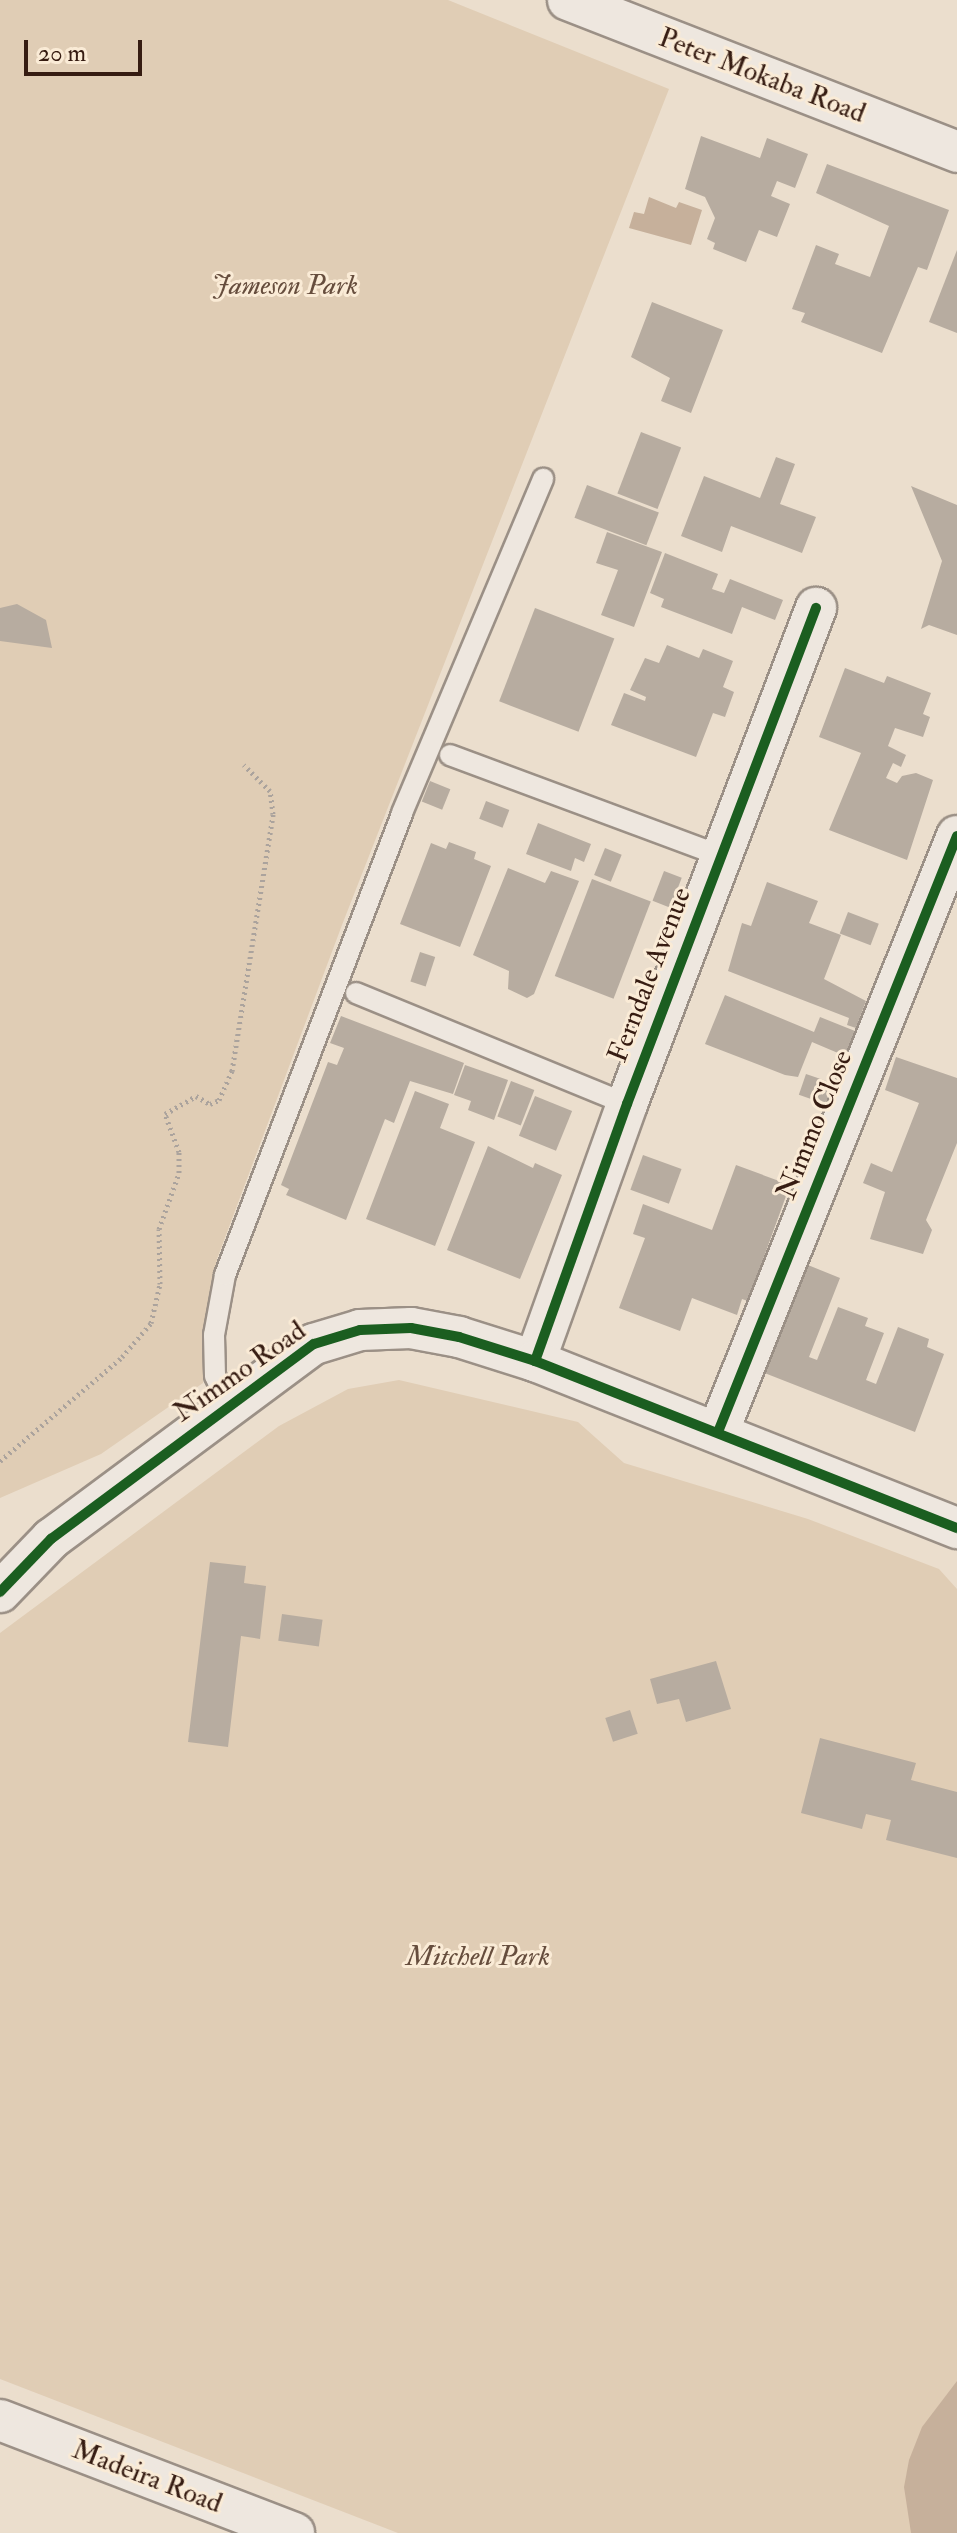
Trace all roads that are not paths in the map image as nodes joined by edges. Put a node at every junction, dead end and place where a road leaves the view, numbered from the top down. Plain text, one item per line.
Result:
1 (568, 0) edge
2 (957, 152) edge
3 (543, 479) dead end
4 (816, 608) dead end
5 (450, 755) dead end
6 (957, 836) edge
7 (722, 856) junction
8 (356, 993) dead end
9 (627, 1104) junction
10 (535, 1361) junction
11 (229, 1407) junction
12 (718, 1432) junction
13 (957, 1528) edge
14 (51, 1539) junction
15 (0, 1556) edge
16 (0, 1592) edge
17 (0, 2420) edge
18 (294, 2533) edge

1 - 2 street, Peter Mokaba Road
3 - 11 lane
4 - 7 street, Ferndale Avenue
5 - 7 lane
6 - 12 street, Nimmo Close
7 - 9 street, Ferndale Avenue
8 - 9 lane
9 - 10 street, Ferndale Avenue
10 - 11 street, Nimmo Road
10 - 12 street, Nimmo Road
11 - 14 street, Nimmo Road
12 - 13 street, Nimmo Road
14 - 15 street, Nimmo Road
14 - 16 street, Nimmo Road
17 - 18 street, Madeira Road

